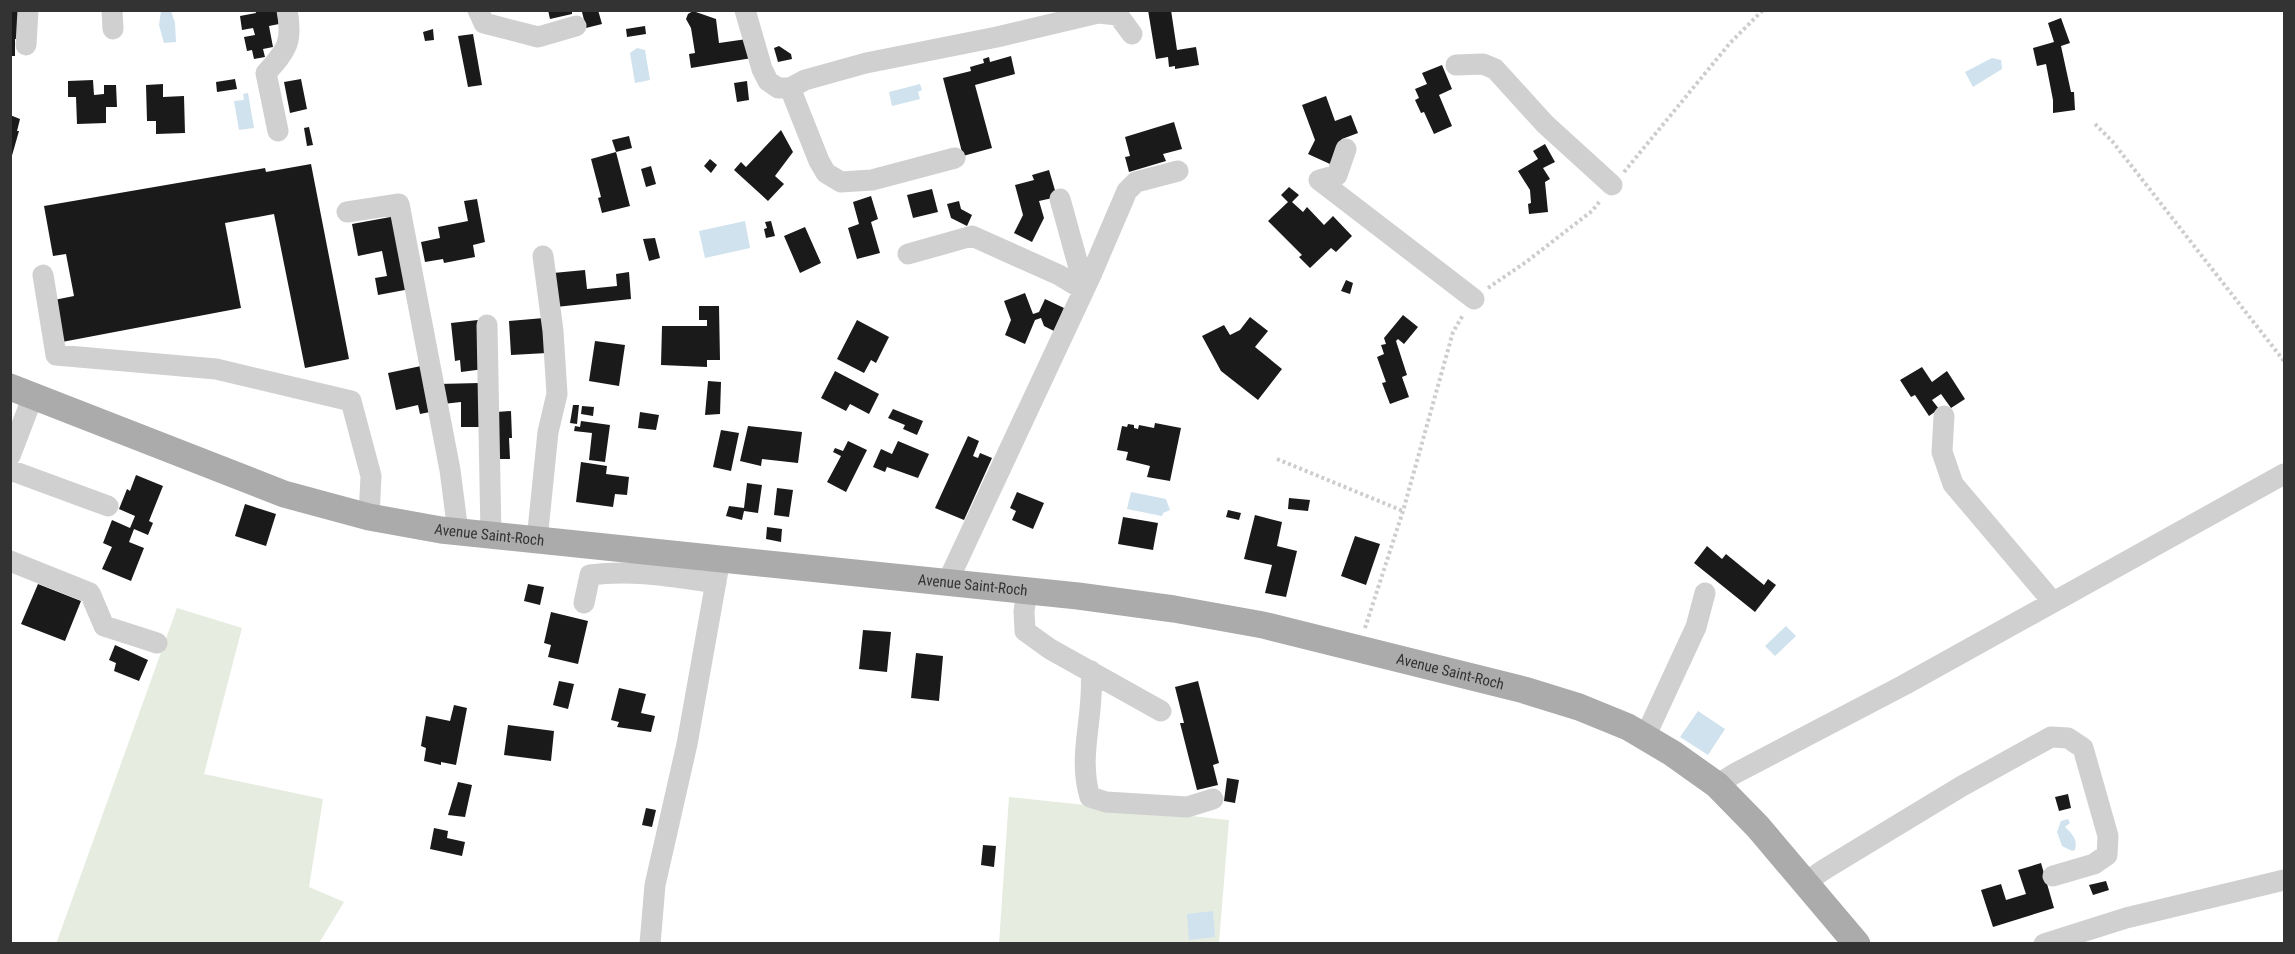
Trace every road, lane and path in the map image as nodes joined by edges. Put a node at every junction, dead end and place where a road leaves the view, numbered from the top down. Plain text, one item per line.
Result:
1 (28, 10) edge
2 (287, 10) edge
3 (478, 10) edge
4 (745, 10) edge
5 (1763, 10) edge
6 (576, 26) dead end
7 (1132, 34) dead end
8 (27, 45) dead end
9 (1456, 65) dead end
10 (789, 88) junction
11 (2095, 124) dead end
12 (278, 131) dead end
13 (1346, 150) dead end
14 (955, 158) dead end
15 (1178, 171) dead end
16 (1612, 186) junction
17 (1060, 198) dead end
18 (347, 212) dead end
19 (908, 254) dead end
20 (543, 256) dead end
21 (43, 275) dead end
22 (1087, 282) junction
23 (1474, 299) junction
24 (487, 325) dead end
25 (2284, 361) edge
26 (22, 392) edge
27 (1944, 416) dead end
28 (10, 456) edge
29 (1277, 459) dead end
30 (10, 470) edge
31 (2284, 474) edge
32 (108, 506) dead end
33 (1403, 511) junction
34 (369, 517) junction
35 (458, 532) junction
36 (491, 535) junction
37 (537, 540) junction
38 (10, 561) edge
39 (718, 571) junction
40 (947, 583) junction
41 (1027, 591) junction
42 (1705, 593) dead end
43 (2052, 601) junction
44 (584, 603) dead end
45 (157, 643) dead end
46 (1360, 649) junction
47 (1091, 671) junction
48 (1161, 711) dead end
49 (1645, 737) junction
50 (1717, 785) junction
51 (1213, 799) dead end
52 (2053, 876) dead end
53 (2284, 880) edge
54 (1806, 882) junction
55 (650, 944) edge
56 (1857, 944) edge
57 (2044, 944) edge

1 - 8 street
2 - 12 street
3 - 6 street
4 - 10 street
5 - 16 path
7 - 10 street
9 - 16 street
10 - 14 street
11 - 25 path
13 - 23 street
15 - 22 street
16 - 23 path
17 - 22 street
18 - 35 street
19 - 22 street
20 - 37 street
21 - 34 street
22 - 40 street
23 - 33 path
24 - 36 street
26 - 28 street
26 - 34 main road, Avenue Saint-Roch
27 - 43 street
29 - 33 path
30 - 32 street
31 - 43 street
33 - 46 path
34 - 35 main road, Avenue Saint-Roch
35 - 36 main road, Avenue Saint-Roch
36 - 37 main road, Avenue Saint-Roch
37 - 39 main road, Avenue Saint-Roch
38 - 45 street
39 - 40 main road, Avenue Saint-Roch
39 - 44 street
39 - 55 street
40 - 41 main road, Avenue Saint-Roch
41 - 46 main road, Avenue Saint-Roch
41 - 47 street
42 - 49 street
43 - 50 street
46 - 49 main road, Avenue Saint-Roch
47 - 48 street
47 - 51 street
49 - 50 main road, Avenue Saint-Roch
50 - 54 main road, Avenue Saint-Roch
52 - 54 street
53 - 57 street
54 - 56 main road, Avenue Saint-Roch

